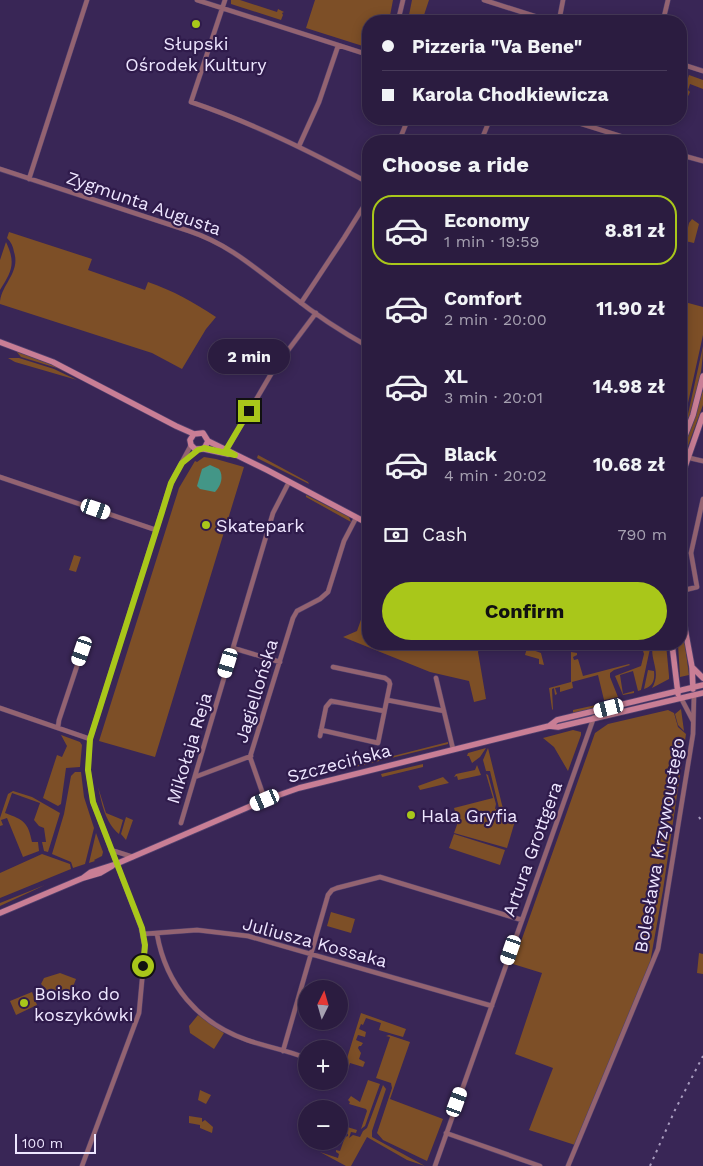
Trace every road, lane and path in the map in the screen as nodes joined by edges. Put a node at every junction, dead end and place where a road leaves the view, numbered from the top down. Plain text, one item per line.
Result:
1 (87, 0) edge
2 (197, 0) edge
3 (226, 0) edge
4 (403, 0) edge
5 (484, 0) edge
6 (563, 0) edge
7 (668, 0) edge
8 (222, 8) junction
9 (399, 15) edge
10 (531, 15) edge
11 (560, 15) edge
12 (664, 15) edge
13 (338, 46) junction
14 (362, 53) edge
15 (687, 66) edge
16 (703, 71) edge
17 (585, 125) edge
18 (617, 135) edge
19 (299, 146) junction
20 (687, 157) edge
21 (703, 161) edge
22 (0, 169) edge
23 (29, 179) junction
24 (362, 179) edge
25 (362, 209) edge
26 (301, 303) junction
27 (316, 313) junction
28 (0, 342) edge
29 (362, 343) edge
30 (703, 376) edge
31 (703, 415) edge
32 (176, 426) junction
33 (687, 430) edge
34 (194, 434) junction
35 (208, 441) junction
36 (191, 443) junction
37 (201, 449) junction
38 (226, 450) junction
39 (687, 450) edge
40 (235, 455) junction
41 (687, 458) edge
42 (703, 461) edge
43 (182, 463) junction
44 (0, 476) edge
45 (289, 482) junction
46 (703, 499) edge
47 (356, 518) junction
48 (362, 521) edge
49 (156, 530) junction
50 (687, 590) edge
51 (687, 635) edge
52 (688, 639) joint
53 (233, 648) junction
54 (673, 650) edge
55 (82, 651) dead end
56 (280, 662) junction
57 (333, 667) dead end
58 (692, 667) junction
59 (436, 678) dead end
60 (703, 678) edge
61 (703, 685) edge
62 (693, 687) junction
63 (677, 691) junction
64 (703, 693) edge
65 (694, 695) junction
66 (681, 698) junction
67 (387, 700) junction
68 (0, 708) edge
69 (384, 711) junction
70 (595, 711) junction
71 (444, 712) junction
72 (593, 719) junction
73 (694, 722) junction
74 (549, 726) junction
75 (58, 727) junction
76 (321, 730) junction
77 (320, 736) dead end
78 (90, 739) junction
79 (453, 749) junction
80 (251, 756) junction
81 (195, 777) junction
82 (265, 800) junction
83 (181, 823) dead end
84 (111, 850) junction
85 (133, 857) junction
86 (116, 864) junction
87 (0, 913) edge
88 (522, 920) junction
89 (143, 934) junction
90 (157, 934) junction
91 (311, 953) junction
92 (492, 1006) junction
93 (283, 1050) junction
94 (298, 1055) edge
95 (446, 1133) junction
96 (82, 1166) edge
97 (435, 1166) edge
98 (540, 1166) edge
99 (568, 1166) edge

1 - 23 street
2 - 8 street
3 - 8 street
4 - 9 street
5 - 10 street
6 - 11 street
7 - 12 street
8 - 13 street
8 - 19 street
13 - 14 street
13 - 19 street
15 - 16 street
17 - 18 street
19 - 24 street
20 - 21 street
22 - 23 street, Zygmunta Augusta
23 - 26 street, Zygmunta Augusta
25 - 26 street
26 - 27 street, Zygmunta Augusta
27 - 29 street, Zygmunta Augusta
27 - 38 street
28 - 32 street
30 - 33 street
31 - 39 street
32 - 34 street
32 - 36 street
34 - 35 street
34 - 36 street
35 - 37 street
35 - 38 street
36 - 37 street
36 - 43 street
37 - 40 street
37 - 43 street
38 - 40 street
40 - 45 street
41 - 42 street
43 - 49 street
44 - 49 street
45 - 47 street
45 - 53 street, Mikołaja Reja
46 - 50 street
47 - 48 street
47 - 56 street, Jagiellońska
49 - 78 street
51 - 52 street
52 - 58 street
53 - 56 street
53 - 81 street, Mikołaja Reja
54 - 63 street
55 - 75 street
56 - 80 street, Jagiellońska
57 - 67 street
58 - 60 street
58 - 62 street
59 - 71 street
61 - 62 street, Szczecińska
62 - 63 street, Szczecińska
62 - 65 street
63 - 66 street
63 - 70 street, Szczecińska
64 - 65 street, Szczecińska
65 - 66 street, Szczecińska
65 - 73 street, Bolesława Krzywoustego
66 - 72 street, Szczecińska
66 - 73 street, Bolesława Krzywoustego
67 - 69 street
67 - 71 street
68 - 75 street
69 - 76 street
69 - 76 street
70 - 72 street, Artura Grottgera
70 - 74 street, Szczecińska
71 - 79 street
72 - 74 street, Szczecińska
72 - 88 street, Artura Grottgera
73 - 99 street, Bolesława Krzywoustego
74 - 79 street, Szczecińska
75 - 78 street
76 - 77 street
78 - 84 street
79 - 82 street, Szczecińska
80 - 81 street
80 - 82 street, Jagiellońska
81 - 83 street, Mikołaja Reja
82 - 85 street, Szczecińska
84 - 85 street
84 - 86 street
85 - 86 street, Szczecińska
86 - 87 street, Szczecińska
86 - 89 street
88 - 91 street
88 - 92 street, Artura Grottgera
89 - 90 street, Juliusza Kossaka
89 - 96 street
90 - 91 street, Juliusza Kossaka
90 - 93 street
91 - 92 street, Juliusza Kossaka
91 - 93 street
92 - 95 street, Artura Grottgera
93 - 94 street
95 - 97 street, Artura Grottgera
95 - 98 street

